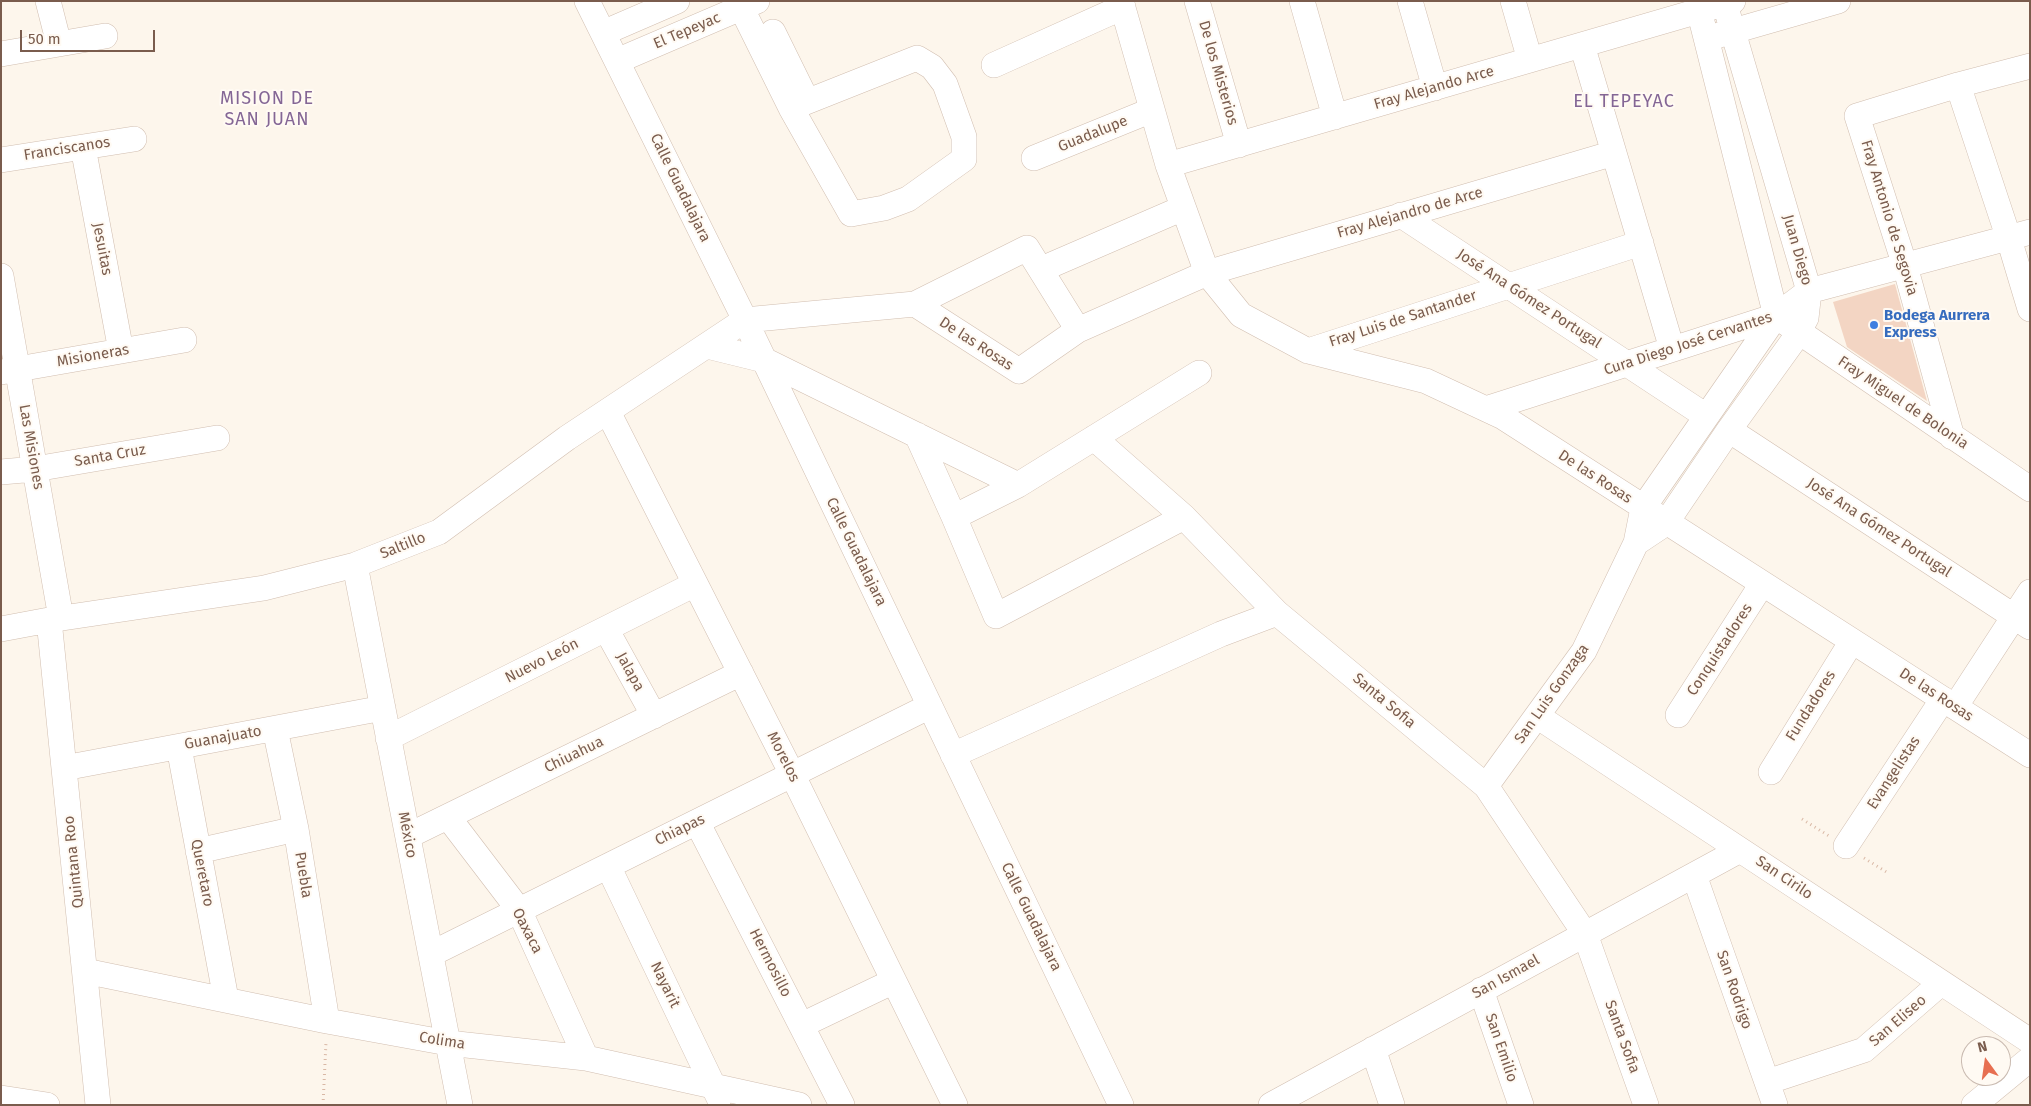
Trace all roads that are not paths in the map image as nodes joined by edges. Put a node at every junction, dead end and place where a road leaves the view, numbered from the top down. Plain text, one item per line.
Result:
1 (48, 1) edge
2 (587, 1) edge
3 (677, 1) edge
4 (1197, 1) edge
5 (1302, 1) edge
6 (1410, 1) edge
7 (1513, 1) edge
8 (1838, 1) edge
9 (1727, 2) edge
10 (748, 3) edge
11 (1122, 4) edge
12 (1698, 6) edge
13 (1733, 32) junction
14 (603, 33) junction
15 (105, 36) dead end
16 (1707, 39) junction
17 (58, 44) junction
18 (1582, 45) junction
19 (1, 54) edge
20 (1530, 60) junction
21 (617, 61) junction
22 (994, 66) dead end
23 (2030, 66) edge
24 (1958, 85) junction
25 (1435, 88) junction
26 (799, 104) junction
27 (1152, 110) junction
28 (1335, 117) junction
29 (134, 139) dead end
30 (1239, 145) junction
31 (83, 146) junction
32 (1614, 153) junction
33 (1034, 158) dead end
34 (1, 160) edge
35 (1168, 166) junction
36 (1183, 208) junction
37 (1401, 216) junction
38 (2020, 236) edge
39 (1641, 243) junction
40 (1905, 266) junction
41 (1042, 269) junction
42 (1207, 273) junction
43 (1, 276) edge
44 (1507, 285) junction
45 (1809, 291) junction
46 (915, 304) junction
47 (2030, 309) edge
48 (1776, 316) junction
49 (745, 320) junction
50 (1078, 330) junction
51 (1799, 331) junction
52 (184, 340) dead end
53 (707, 346) junction
54 (1672, 349) junction
55 (1308, 350) junction
56 (121, 351) junction
57 (764, 360) junction
58 (1627, 363) junction
59 (10, 370) edge
60 (1199, 373) dead end
61 (1486, 409) junction
62 (608, 412) junction
63 (1706, 416) junction
64 (1729, 430) junction
65 (917, 435) junction
66 (1952, 437) junction
67 (218, 438) dead end
68 (1094, 438) junction
69 (35, 469) junction
70 (1, 472) edge
71 (1018, 485) junction
72 (2030, 489) edge
73 (1642, 508) junction
74 (954, 517) junction
75 (1184, 517) junction
76 (1666, 523) junction
77 (1636, 543) junction
78 (354, 565) junction
79 (695, 584) junction
80 (1762, 584) junction
81 (2030, 592) edge
82 (1277, 613) junction
83 (55, 619) junction
84 (2022, 622) edge
85 (1, 629) edge
86 (606, 629) junction
87 (1852, 641) junction
88 (740, 673) junction
89 (1949, 703) junction
90 (930, 706) junction
91 (383, 708) junction
92 (1678, 715) dead end
93 (654, 716) junction
94 (1538, 716) junction
95 (275, 729) junction
96 (388, 738) junction
97 (179, 747) junction
98 (953, 755) junction
99 (2030, 755) edge
100 (64, 768) junction
101 (1771, 772) dead end
102 (792, 774) junction
103 (1486, 786) junction
104 (448, 817) junction
105 (697, 822) junction
106 (296, 829) junction
107 (408, 836) junction
108 (1846, 846) dead end
109 (1740, 850) junction
110 (198, 851) junction
111 (608, 866) junction
112 (1694, 874) junction
113 (519, 910) junction
114 (1586, 934) junction
115 (431, 954) junction
116 (84, 971) junction
117 (894, 981) junction
118 (1941, 983) junction
119 (1481, 990) junction
120 (226, 999) junction
121 (327, 1021) junction
122 (802, 1025) junction
123 (2030, 1041) edge
124 (448, 1043) junction
125 (1373, 1049) junction
126 (586, 1058) junction
127 (2030, 1059) edge
128 (1771, 1093) edge
129 (718, 1096) edge
130 (1, 1098) edge
131 (47, 1105) edge
132 (98, 1105) edge
133 (460, 1105) edge
134 (800, 1105) edge
135 (842, 1105) edge
136 (955, 1105) edge
137 (1121, 1105) edge
138 (1271, 1105) edge
139 (1392, 1105) edge
140 (1521, 1105) edge
141 (1646, 1105) edge
142 (1974, 1105) edge

1 - 17 street
2 - 14 street, Calle Guadalajara
3 - 14 street, El Tepeyac
4 - 30 street, De los Misterios
5 - 28 street
6 - 25 street
7 - 20 street
8 - 13 street
9 - 12 street, Fray Alejando Arce
9 - 13 street, Juan Diego
10 - 21 street, El Tepeyac
10 - 26 street
11 - 22 street, De las Rosas
11 - 27 street, De las Rosas
12 - 16 street
12 - 18 street, Fray Alejando Arce
13 - 16 street
13 - 45 street, Juan Diego
14 - 21 street, Calle Guadalajara
15 - 17 street
16 - 48 street
17 - 19 street
18 - 20 street, Fray Alejando Arce
18 - 32 street
20 - 25 street, Fray Alejando Arce
21 - 49 street, Calle Guadalajara
23 - 24 street
24 - 38 street
24 - 40 street, Fray Antonio de Segovia
25 - 28 street, Fray Alejando Arce
26 - 26 street
27 - 33 street, Guadalupe
27 - 35 street, De las Rosas
28 - 30 street, Fray Alejando Arce
29 - 31 street, Franciscanos
30 - 35 street, Fray Alejando Arce
31 - 34 street, Franciscanos
31 - 56 street, Jesuitas
32 - 37 street, Fray Alejandro de Arce
32 - 39 street
35 - 36 street, De las Rosas
36 - 41 street
36 - 42 street, De las Rosas
37 - 42 street, Fray Alejandro de Arce
37 - 44 street, José Ana Gómez Portugal
38 - 40 street, Cura Diego José Cervantes
38 - 47 street
39 - 44 street, Fray Luis de Santander
39 - 54 street
40 - 45 street, Cura Diego José Cervantes
40 - 66 street, Fray Antonio de Segovia
41 - 46 street, De las Rosas
41 - 50 street, De las Rosas
42 - 50 street, Fray Alejandro de Arce
42 - 55 street, De las Rosas
43 - 59 street, Las Misiones
44 - 55 street, Fray Luis de Santander
44 - 58 street, José Ana Gómez Portugal
45 - 48 street, Cura Diego José Cervantes
45 - 51 street, Juan Diego
46 - 49 street, De las Rosas
46 - 50 street, De las Rosas
48 - 51 street, Fray Miguel de Bolonia
48 - 54 street, Cura Diego José Cervantes
48 - 63 street, San Luis Gonzaga
49 - 53 street, Saltillo
49 - 57 street, Calle Guadalajara
51 - 64 street, Juan Diego
51 - 66 street, Fray Miguel de Bolonia
52 - 56 street, Misioneras
53 - 57 street
53 - 62 street, Saltillo
54 - 58 street, Cura Diego José Cervantes
55 - 61 street, De las Rosas
56 - 59 street, Misioneras
57 - 65 street
57 - 90 street, Calle Guadalajara
58 - 61 street, Cura Diego José Cervantes
58 - 63 street, José Ana Gómez Portugal
59 - 69 street, Las Misiones
60 - 68 street
61 - 73 street, De las Rosas
62 - 78 street, Saltillo
62 - 79 street, Morelos
63 - 73 street, San Luis Gonzaga
64 - 76 street, Juan Diego
64 - 84 street, José Ana Gómez Portugal
65 - 71 street
65 - 74 street
66 - 72 street, Fray Miguel de Bolonia
67 - 69 street, Santa Cruz
68 - 71 street
68 - 75 street, Santa Sofia
69 - 70 street, Santa Cruz
69 - 83 street, Las Misiones
71 - 74 street
73 - 76 street, De las Rosas
73 - 77 street, San Luis Gonzaga
74 - 75 street
75 - 82 street, Santa Sofia
76 - 77 street
76 - 80 street, De las Rosas
77 - 94 street, San Luis Gonzaga
78 - 83 street, Saltillo
78 - 91 street, México
79 - 86 street, Nuevo León
79 - 88 street, Morelos
80 - 87 street, De las Rosas
80 - 92 street, Conquistadores
81 - 84 street, Evangelistas
82 - 98 street
82 - 103 street, Santa Sofia
83 - 85 street, Saltillo
83 - 100 street, Quintana Roo
84 - 89 street, Evangelistas
86 - 93 street, Jalapa
86 - 96 street, Nuevo León
87 - 89 street, De las Rosas
87 - 101 street, Fundadores
88 - 93 street, Chiuahua
88 - 102 street, Morelos
89 - 99 street, De las Rosas
89 - 108 street, Evangelistas
90 - 98 street, Calle Guadalajara
90 - 102 street, Chiapas
91 - 95 street, Guanajuato
91 - 96 street, México
93 - 104 street, Chiuahua
94 - 103 street, San Luis Gonzaga
94 - 109 street, San Cirilo
95 - 97 street, Guanajuato
95 - 106 street, Puebla
96 - 107 street, México
97 - 100 street, Guanajuato
97 - 110 street, Queretaro
98 - 137 street, Calle Guadalajara
100 - 116 street, Quintana Roo
102 - 105 street, Chiapas
102 - 117 street, Morelos
103 - 114 street, Santa Sofia
104 - 107 street, Chiuahua
104 - 113 street, Oaxaca
105 - 111 street, Chiapas
105 - 122 street, Hermosillo
106 - 110 street
106 - 121 street, Puebla
107 - 115 street, México
109 - 112 street, San Ismael
109 - 118 street, San Cirilo
110 - 120 street, Queretaro
111 - 113 street, Chiapas
111 - 129 street, Nayarit
112 - 114 street, San Ismael
112 - 128 street, San Rodrigo
113 - 115 street, Chiapas
113 - 126 street, Oaxaca
114 - 119 street, San Ismael
114 - 141 street, Santa Sofia
115 - 124 street, México
116 - 120 street, Colima
116 - 132 street, Quintana Roo
117 - 122 street
117 - 136 street, Morelos
118 - 123 street, San Cirilo
118 - 128 street, San Eliseo
119 - 125 street, San Ismael
119 - 140 street, San Emilio
120 - 121 street, Colima
121 - 124 street, Colima
122 - 135 street, Hermosillo
124 - 126 street, Colima
124 - 133 street, México
125 - 138 street, San Ismael
125 - 139 street
126 - 129 street, Colima
127 - 142 street
129 - 134 street, Colima
130 - 131 street

